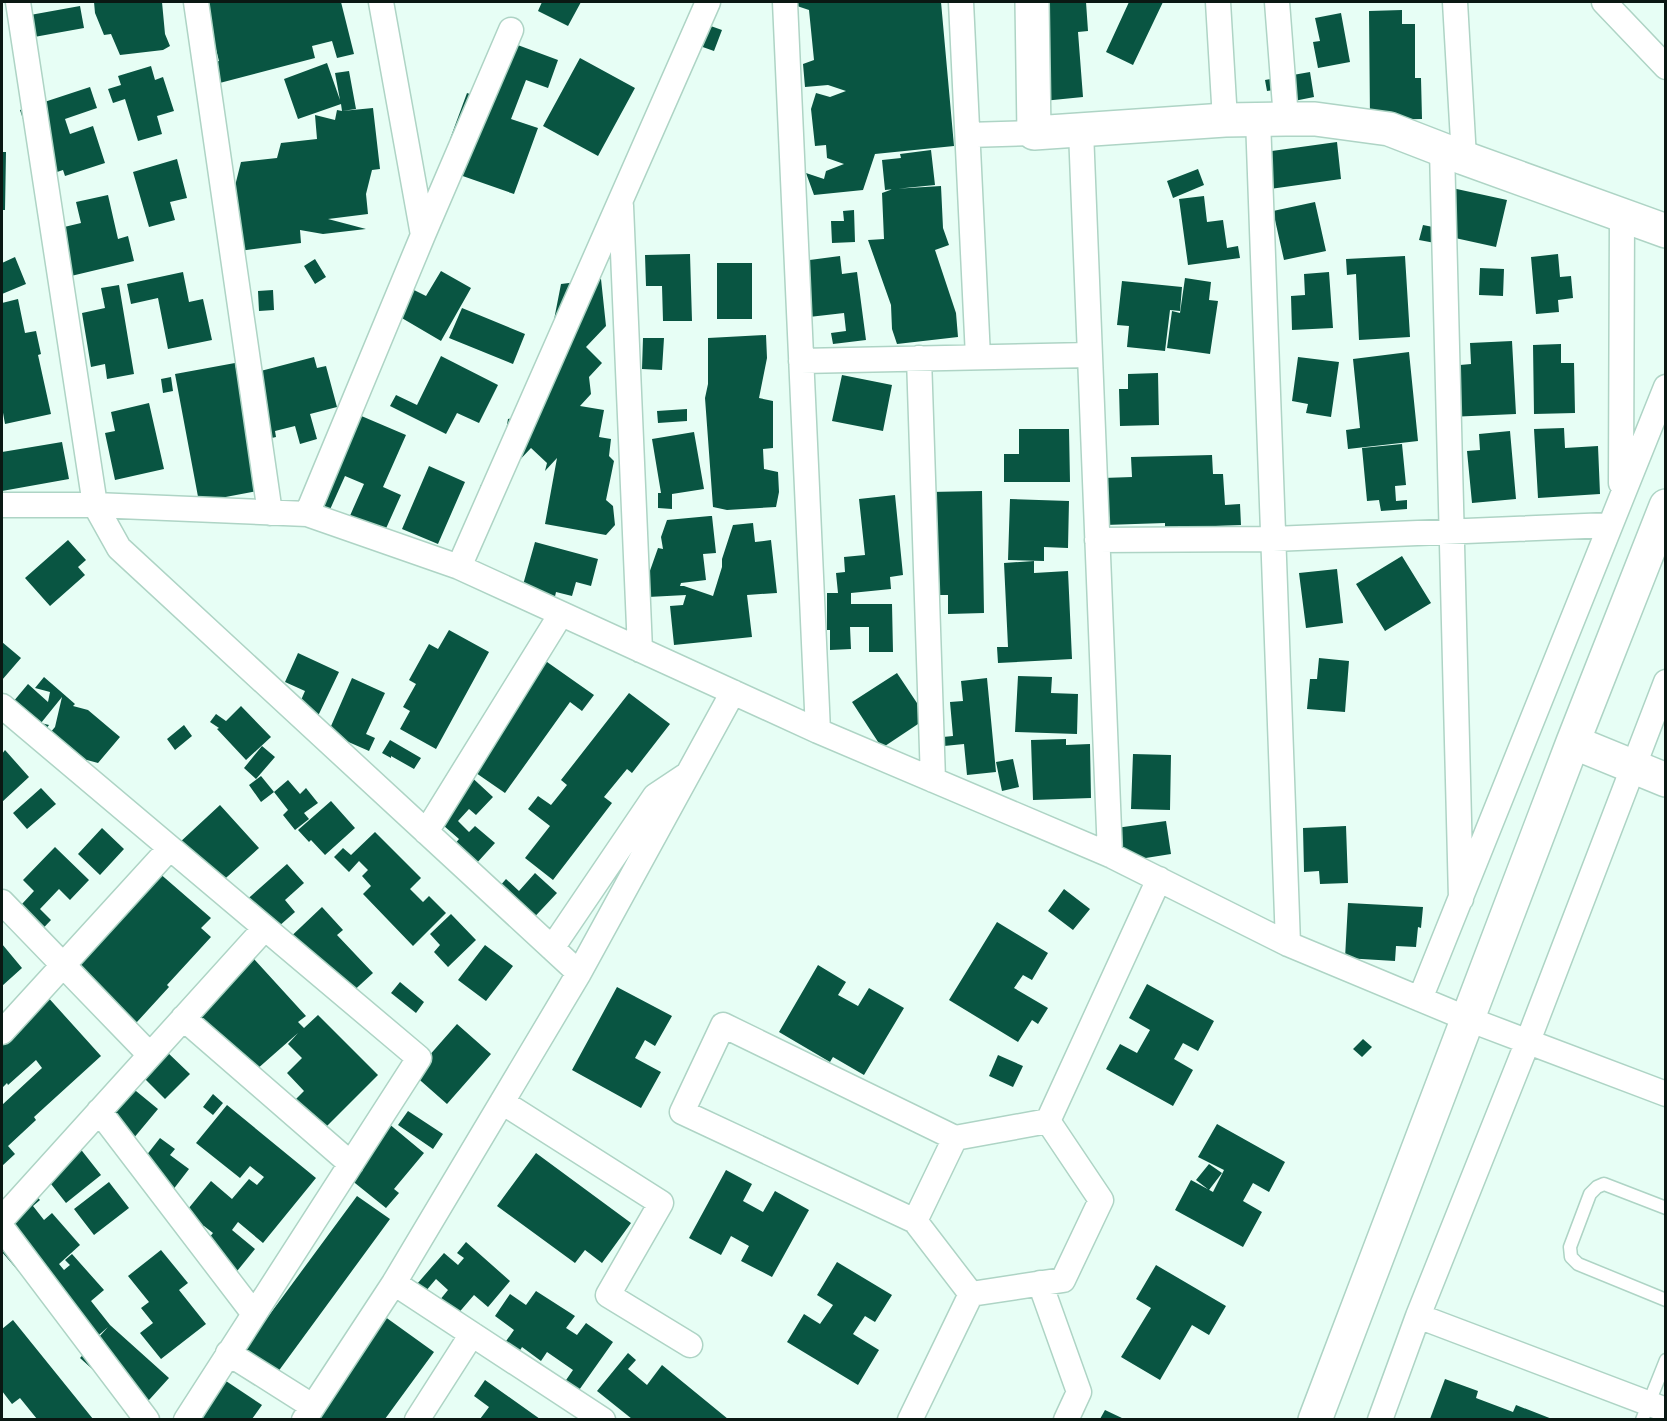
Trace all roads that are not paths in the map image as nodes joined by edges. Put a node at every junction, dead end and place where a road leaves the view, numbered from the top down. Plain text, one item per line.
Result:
1 (18, 2) edge
2 (196, 2) edge
3 (381, 2) edge
4 (708, 2) edge
5 (785, 2) edge
6 (961, 2) edge
7 (1032, 2) edge
8 (1218, 2) edge
9 (1277, 2) edge
10 (1455, 2) edge
11 (1604, 2) edge
12 (511, 30) dead end
13 (1665, 66) edge
14 (1272, 119) junction
15 (1225, 120) junction
16 (1081, 131) junction
17 (1034, 133) junction
18 (968, 135) junction
19 (1453, 154) junction
20 (621, 200) junction
21 (1622, 215) junction
22 (1665, 231) edge
23 (423, 235) junction
24 (1090, 355) junction
25 (978, 357) junction
26 (918, 358) junction
27 (801, 361) junction
28 (1665, 387) edge
29 (1621, 496) junction
30 (2, 505) edge
31 (95, 505) junction
32 (1665, 506) edge
33 (270, 513) junction
34 (307, 514) junction
35 (1609, 525) junction
36 (1451, 531) junction
37 (1273, 539) junction
38 (1097, 540) junction
39 (459, 567) junction
40 (561, 614) junction
41 (640, 650) junction
42 (1665, 682) edge
43 (734, 692) junction
44 (2, 706) edge
45 (818, 731) junction
46 (1573, 742) junction
47 (1632, 767) junction
48 (689, 773) junction
49 (933, 780) junction
50 (1665, 780) edge
51 (426, 832) junction
52 (170, 848) junction
53 (1110, 855) junction
54 (1159, 879) junction
55 (1461, 899) junction
56 (2, 902) edge
57 (265, 928) junction
58 (1288, 944) junction
59 (552, 948) junction
60 (63, 965) junction
61 (579, 973) junction
62 (1420, 999) junction
63 (183, 1018) junction
64 (1468, 1019) junction
65 (2, 1032) edge
66 (1527, 1041) junction
67 (150, 1055) junction
68 (1665, 1094) edge
69 (501, 1102) junction
70 (99, 1111) junction
71 (1047, 1121) junction
72 (955, 1137) junction
73 (351, 1164) junction
74 (1665, 1208) edge
75 (2, 1219) edge
76 (915, 1221) junction
77 (2, 1228) edge
78 (394, 1283) junction
79 (1040, 1283) junction
80 (971, 1294) junction
81 (1665, 1300) edge
82 (254, 1314) junction
83 (1418, 1316) junction
84 (472, 1334) junction
85 (690, 1345) dead end
86 (228, 1353) junction
87 (1665, 1360) edge
88 (1652, 1411) edge
89 (308, 1413) edge
90 (579, 1413) edge
91 (147, 1419) edge
92 (186, 1419) edge
93 (417, 1419) edge
94 (603, 1419) edge
95 (910, 1419) edge
96 (1066, 1419) edge
97 (1315, 1419) edge
98 (1380, 1419) edge

1 - 31 street
2 - 33 street
3 - 23 street
4 - 20 street
5 - 27 street
6 - 18 street
7 - 17 main road
8 - 15 street
9 - 14 street
10 - 19 street
11 - 13 street
12 - 23 street
14 - 15 main road
14 - 19 main road
14 - 37 street
15 - 16 main road
16 - 17 main road
16 - 24 street
17 - 18 street
18 - 25 street
19 - 21 main road
19 - 36 street
20 - 39 street
20 - 41 street
21 - 22 main road
21 - 29 street
23 - 34 street
24 - 25 street
24 - 38 street
25 - 26 street
26 - 27 street
26 - 49 street
27 - 45 street
28 - 29 street
29 - 35 street
30 - 31 street
31 - 33 street
31 - 51 street
32 - 46 main road
33 - 34 street
34 - 39 street
35 - 36 street
35 - 55 street
36 - 37 street
36 - 55 street
37 - 38 street
37 - 58 street
38 - 53 street
39 - 40 street
40 - 41 street
40 - 51 street
41 - 43 street
42 - 47 street
43 - 45 street
43 - 48 street
44 - 52 street
45 - 49 street
46 - 47 main road
46 - 64 main road
47 - 50 main road
47 - 66 street
48 - 59 street
48 - 61 street
49 - 53 street
51 - 59 street
52 - 57 street
52 - 60 street
53 - 54 street
54 - 58 street
54 - 71 street
55 - 62 street
56 - 60 street
57 - 63 street
57 - 73 street
58 - 62 street
59 - 61 street
60 - 65 street
60 - 67 street
61 - 69 street
62 - 64 street
63 - 67 street
63 - 73 street
64 - 66 street
64 - 97 main road
66 - 68 street
66 - 83 street
67 - 70 street
69 - 78 street
69 - 85 street
70 - 75 street
70 - 82 street
71 - 72 street
71 - 79 street
72 - 76 street
72 - 76 street
73 - 82 street
74 - 81 lane
76 - 80 street
77 - 91 street
78 - 84 street
78 - 89 street
79 - 80 street
79 - 96 street
80 - 95 street
82 - 86 street
83 - 88 street
83 - 98 street
84 - 90 street
84 - 93 street
86 - 89 street
86 - 92 street
87 - 88 lane
90 - 94 street

